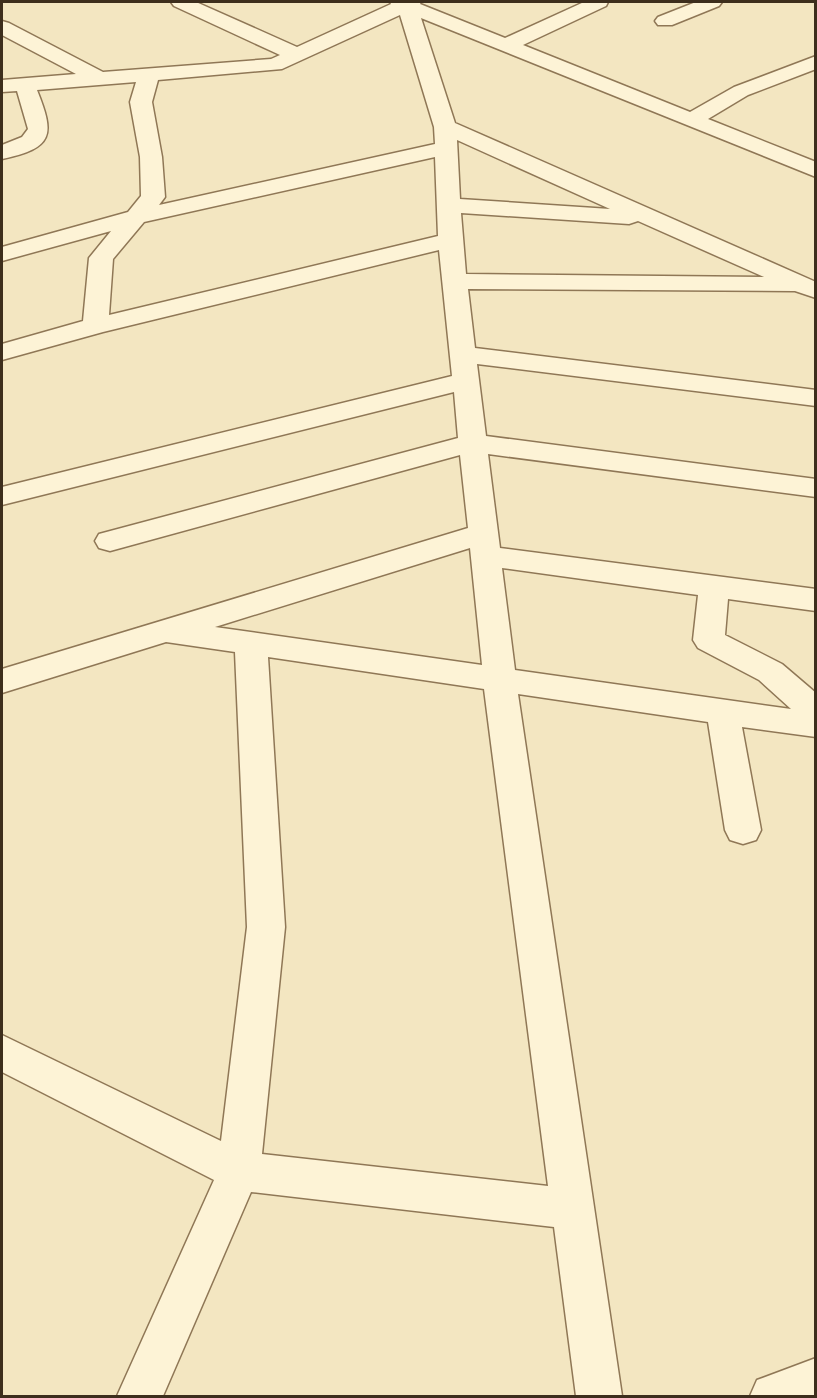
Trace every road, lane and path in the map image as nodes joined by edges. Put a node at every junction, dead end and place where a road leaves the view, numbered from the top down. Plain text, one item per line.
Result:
1 (181, 2) edge
2 (406, 2) edge
3 (599, 2) edge
4 (712, 2) edge
5 (664, 21) dead end
6 (2, 27) edge
7 (508, 44) junction
8 (297, 55) junction
9 (816, 62) edge
10 (149, 74) junction
11 (99, 78) junction
12 (24, 83) junction
13 (2, 86) edge
14 (692, 120) junction
15 (446, 137) junction
16 (2, 152) edge
17 (816, 171) edge
18 (448, 205) junction
19 (135, 217) junction
20 (653, 219) junction
21 (450, 240) junction
22 (2, 254) edge
23 (455, 280) junction
24 (808, 288) edge
25 (95, 326) junction
26 (2, 352) edge
27 (465, 367) junction
28 (816, 398) edge
29 (473, 444) junction
30 (816, 488) edge
31 (2, 496) edge
32 (110, 541) dead end
33 (484, 545) junction
34 (714, 585) junction
35 (816, 600) edge
36 (166, 632) junction
37 (251, 644) junction
38 (500, 679) junction
39 (2, 681) edge
40 (723, 712) junction
41 (816, 717) edge
42 (816, 725) edge
43 (743, 830) dead end
44 (2, 1053) edge
45 (239, 1171) junction
46 (573, 1209) junction
47 (816, 1381) edge
48 (140, 1396) edge
49 (599, 1396) edge
50 (773, 1396) edge

1 - 8 street
2 - 7 street
2 - 8 street
2 - 15 street
3 - 7 street
4 - 5 street
6 - 11 street
7 - 14 street
8 - 10 street
9 - 14 street
10 - 11 street
10 - 19 street
11 - 12 street
12 - 13 street
12 - 16 street
14 - 17 street
15 - 18 street
15 - 19 street
15 - 20 street
18 - 20 street
18 - 21 street
19 - 22 street
19 - 25 street
20 - 24 street
21 - 23 street
21 - 25 street
23 - 24 street
23 - 27 street
25 - 26 street
27 - 28 street
27 - 29 street
27 - 31 street
29 - 30 street
29 - 32 street
29 - 33 street
33 - 34 street
33 - 36 street
33 - 38 street
34 - 35 street
34 - 41 street
36 - 37 street
36 - 39 street
37 - 38 street
37 - 45 street
38 - 40 street
38 - 46 street
40 - 42 street
40 - 43 street
44 - 45 street
45 - 46 street
45 - 48 street
46 - 49 street
47 - 50 street

